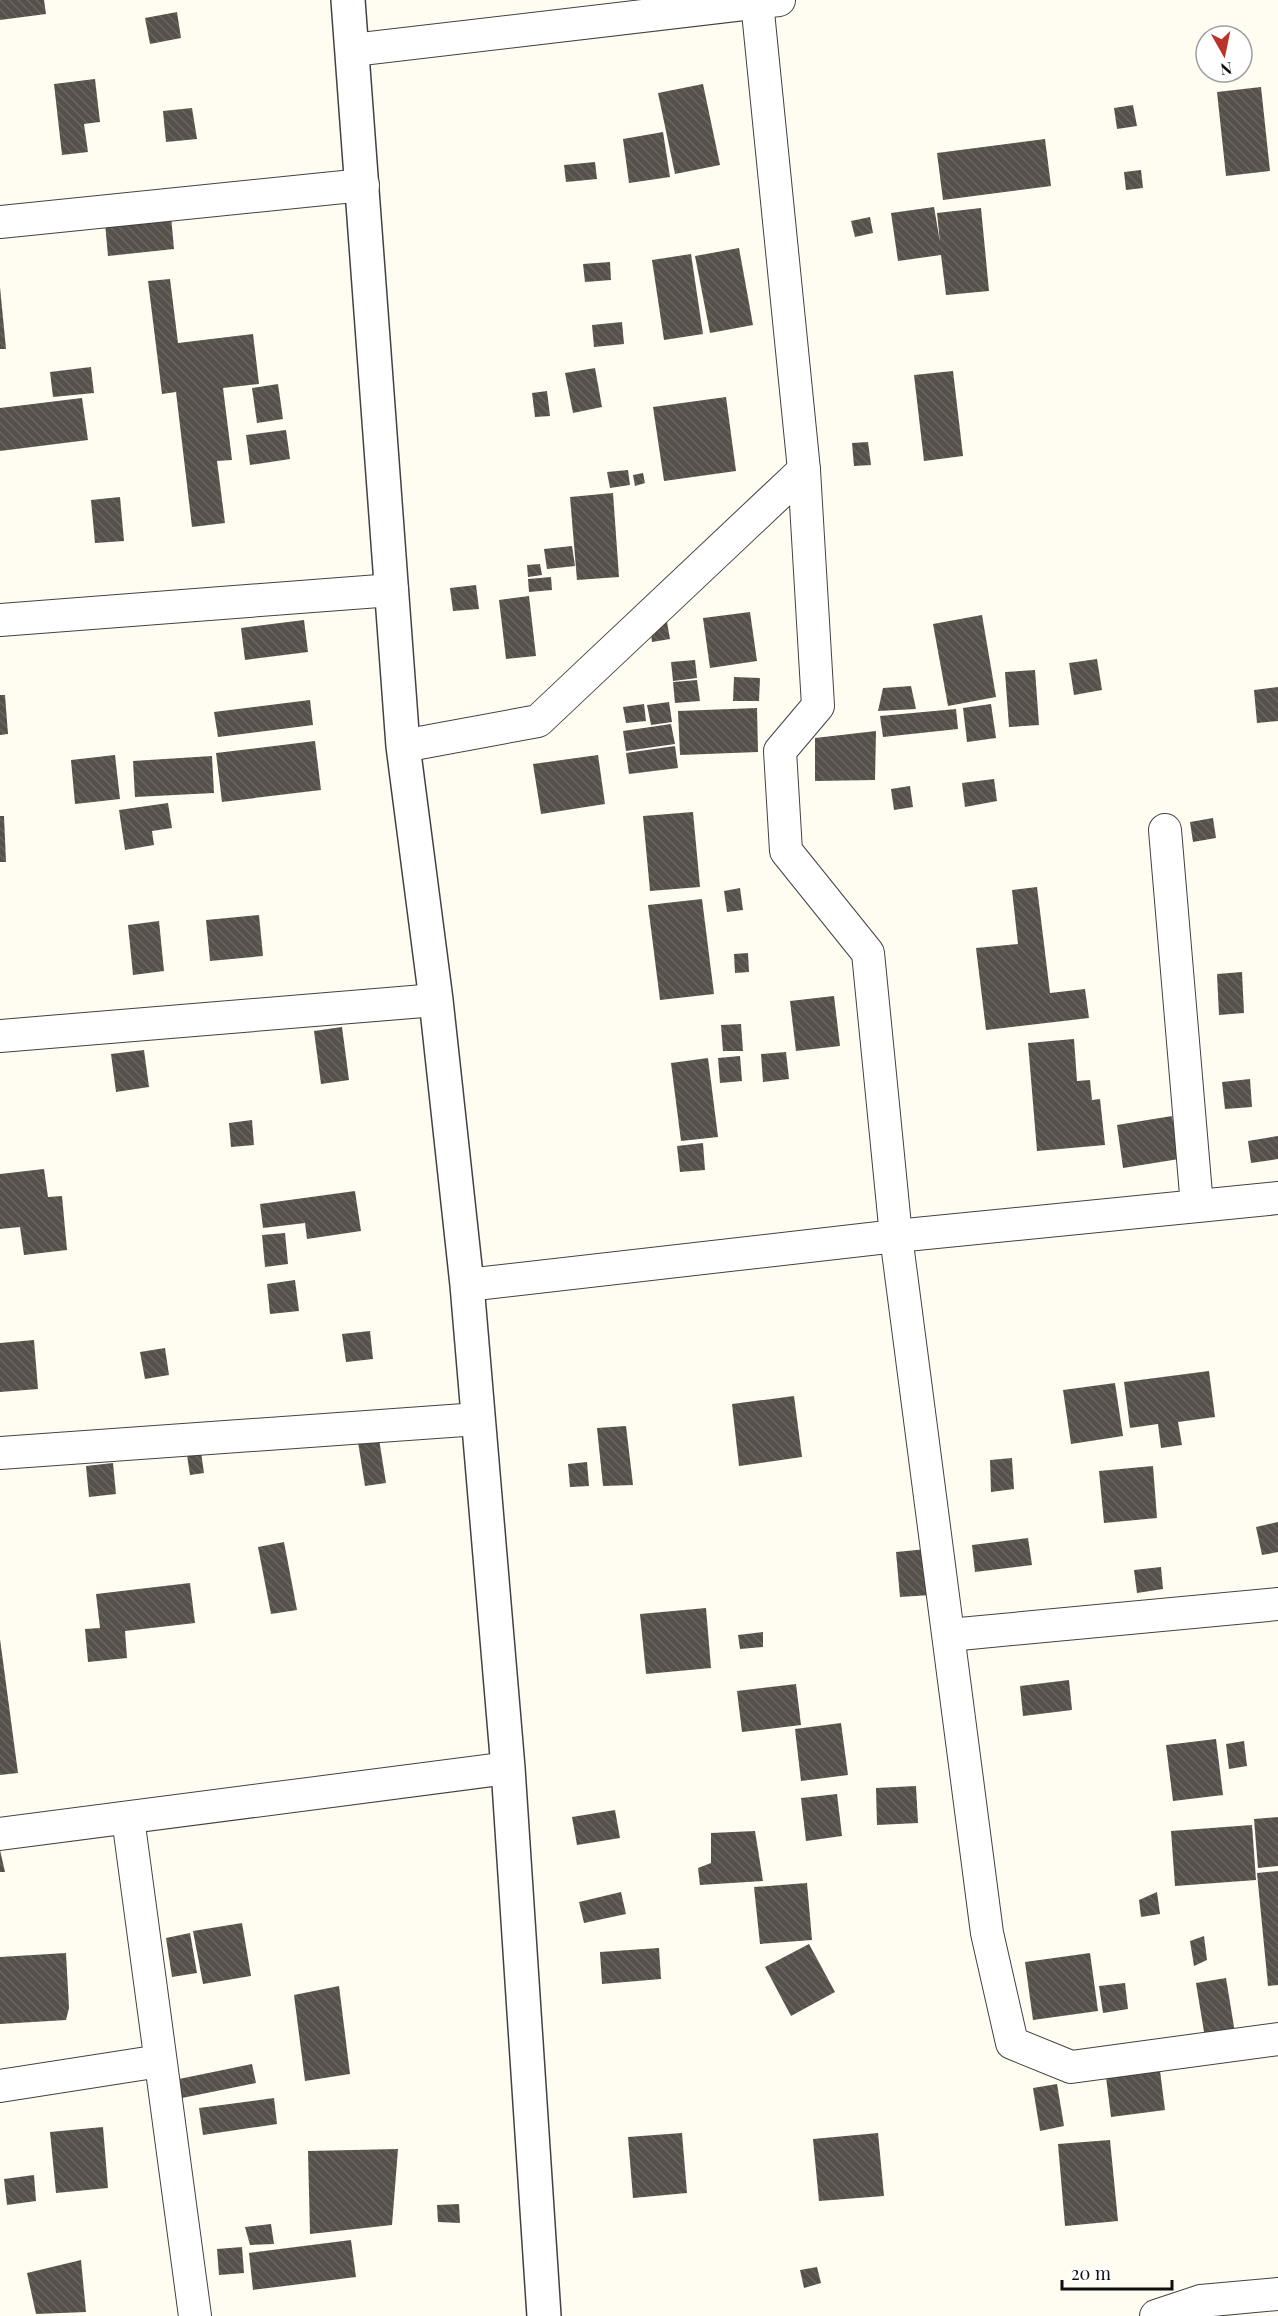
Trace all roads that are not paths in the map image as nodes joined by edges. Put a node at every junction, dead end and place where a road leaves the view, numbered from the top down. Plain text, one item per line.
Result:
1 (348, 0) edge
2 (768, 1) edge
3 (353, 50) junction
4 (363, 185) junction
5 (0, 222) edge
6 (804, 470) junction
7 (392, 590) junction
8 (0, 620) edge
9 (403, 746) junction
10 (1166, 830) dead end
11 (436, 1000) junction
12 (0, 1036) edge
13 (1278, 1198) edge
14 (1197, 1206) junction
15 (896, 1236) junction
16 (467, 1285) junction
17 (478, 1419) junction
18 (0, 1453) edge
19 (1278, 1604) edge
20 (949, 1635) junction
21 (508, 1768) junction
22 (128, 1818) junction
23 (0, 1834) edge
24 (1278, 2040) edge
25 (160, 2061) junction
26 (0, 2086) edge
27 (1278, 2294) edge
28 (195, 2316) edge
29 (544, 2316) edge
30 (1156, 2316) edge

1 - 3 street
2 - 3 street
2 - 6 street
3 - 4 street
4 - 5 street
4 - 7 street
6 - 9 street
6 - 15 street
7 - 8 street
7 - 9 street
9 - 11 street
10 - 14 street
11 - 12 street
11 - 16 street
13 - 14 street
14 - 15 street
15 - 16 street
15 - 20 street
16 - 17 street
17 - 18 street
17 - 21 street
19 - 20 street
20 - 24 street
21 - 22 street
21 - 29 street
22 - 23 street
22 - 25 street
25 - 26 street
25 - 28 street
27 - 30 street

